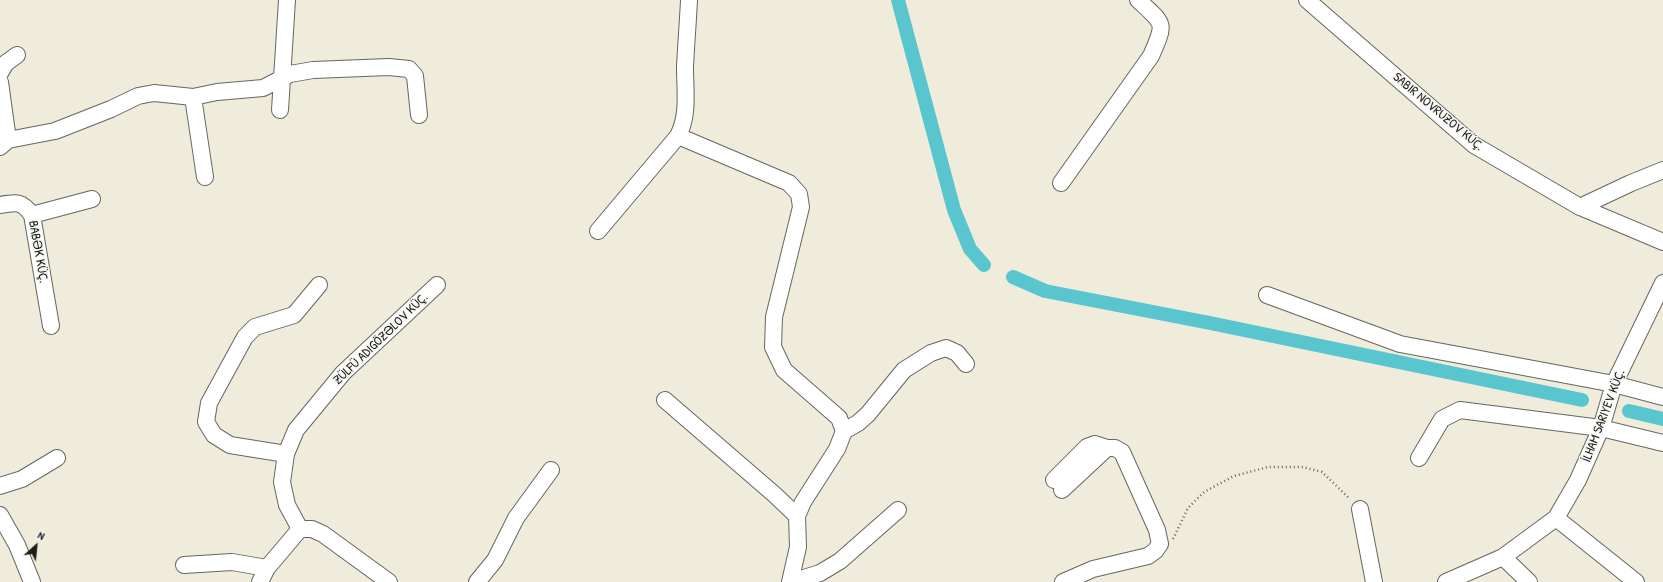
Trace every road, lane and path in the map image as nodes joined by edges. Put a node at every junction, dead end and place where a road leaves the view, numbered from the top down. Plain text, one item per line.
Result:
1 (287, 0) edge
2 (689, 0) edge
3 (1138, 0) edge
4 (1307, 0) edge
5 (17, 55) dead end
6 (0, 74) edge
7 (282, 78) junction
8 (0, 82) edge
9 (193, 97) junction
10 (280, 110) dead end
11 (419, 115) dead end
12 (678, 136) junction
13 (4, 144) edge
14 (1663, 170) edge
15 (205, 177) dead end
16 (1061, 183) dead end
17 (92, 199) dead end
18 (0, 205) edge
19 (1580, 207) junction
20 (32, 215) junction
21 (598, 231) dead end
22 (1663, 242) edge
23 (1663, 283) edge
24 (320, 285) dead end
25 (437, 285) dead end
26 (1267, 295) dead end
27 (51, 326) dead end
28 (966, 364) dead end
29 (1614, 384) junction
30 (1663, 397) edge
31 (665, 400) dead end
32 (1601, 428) junction
33 (844, 431) junction
34 (1663, 443) edge
35 (286, 454) junction
36 (57, 458) dead end
37 (1419, 458) dead end
38 (551, 470) dead end
39 (1058, 485) dead end
40 (0, 486) edge
41 (1360, 509) joint
42 (898, 510) dead end
43 (0, 515) edge
44 (797, 516) junction
45 (1556, 518) junction
46 (300, 529) junction
47 (1160, 544) junction
48 (1502, 557) junction
49 (184, 565) dead end
50 (264, 575) edge
51 (32, 582) edge
52 (389, 582) edge
53 (477, 582) edge
54 (791, 582) edge
55 (1062, 582) edge
56 (1374, 582) edge
57 (1446, 582) edge
58 (1530, 582) edge
59 (1636, 582) edge

1 - 7 street
2 - 12 street
3 - 16 street
4 - 19 street, SABIR NOVRUZOV KÜÇ.
5 - 6 street
7 - 9 street
7 - 10 street
7 - 11 street
8 - 13 street
9 - 13 street
9 - 15 street
12 - 21 street
12 - 33 street
14 - 19 street
17 - 20 street
18 - 20 street, BABƏK KÜÇ.
19 - 22 street, SABIR NOVRUZOV KÜÇ.
20 - 27 street, BABƏK KÜÇ.
23 - 29 street
24 - 35 street
25 - 35 street
26 - 29 street
28 - 33 street
29 - 30 street
29 - 32 street
31 - 44 street
32 - 34 street
32 - 37 street
32 - 45 street
33 - 44 street
35 - 46 street
36 - 40 street
38 - 53 street
39 - 47 street
41 - 47 path
41 - 56 street
42 - 54 street
43 - 51 street
44 - 54 street
45 - 48 street
45 - 59 street
46 - 50 street
46 - 52 street
47 - 55 street
48 - 57 street
48 - 58 street
49 - 50 street

